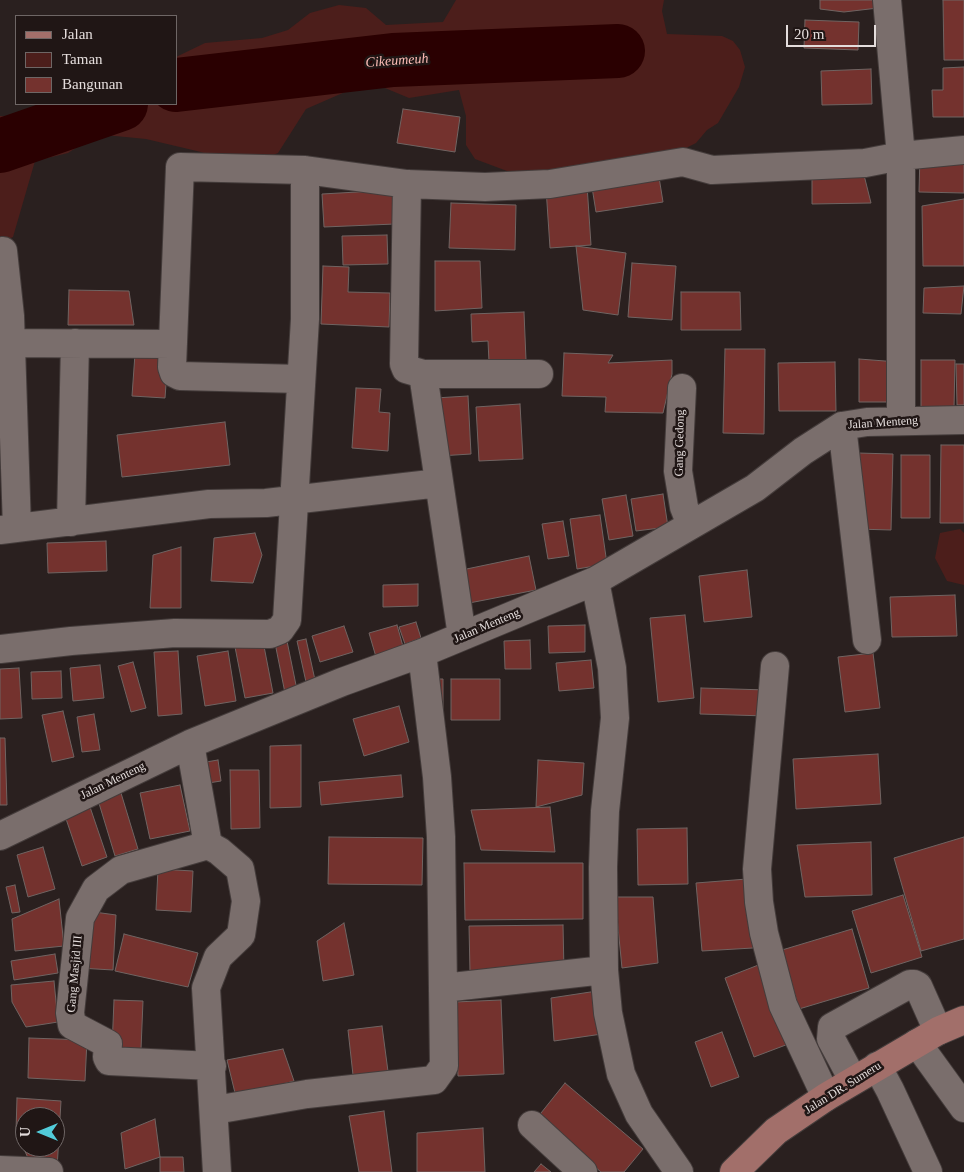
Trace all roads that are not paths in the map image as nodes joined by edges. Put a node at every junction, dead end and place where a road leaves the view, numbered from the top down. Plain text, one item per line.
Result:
1 (887, 0) edge
2 (964, 150) edge
3 (901, 156) junction
4 (305, 170) junction
5 (407, 184) junction
6 (3, 251) dead end
7 (5, 343) edge
8 (75, 343) junction
9 (173, 344) junction
10 (423, 374) junction
11 (539, 374) dead end
12 (301, 379) junction
13 (682, 388) dead end
14 (901, 420) junction
15 (964, 420) edge
16 (842, 426) junction
17 (439, 483) junction
18 (293, 500) junction
19 (71, 522) junction
20 (691, 525) junction
21 (8, 529) edge
22 (595, 581) junction
23 (462, 636) junction
24 (867, 640) dead end
25 (0, 649) edge
26 (422, 653) junction
27 (775, 666) dead end
28 (190, 744) junction
29 (0, 836) edge
30 (208, 845) junction
31 (604, 970) junction
32 (443, 988) junction
33 (964, 1020) edge
34 (927, 1037) junction
35 (212, 1066) junction
36 (877, 1066) junction
37 (853, 1080) junction
38 (826, 1097) junction
39 (964, 1108) edge
40 (215, 1110) junction
41 (532, 1124) dead end
42 (0, 1170) edge
43 (49, 1172) edge
44 (217, 1172) edge
45 (583, 1172) edge
46 (680, 1172) edge
47 (734, 1172) edge
48 (928, 1172) edge

1 - 3 street
2 - 3 street
3 - 5 street
3 - 14 street
4 - 5 street
4 - 9 street
4 - 12 street
5 - 10 street
6 - 7 street
7 - 8 street
7 - 21 street
8 - 9 street
8 - 19 street
9 - 12 street
10 - 11 street
10 - 17 street
12 - 18 street
13 - 20 street, Gang Gedong
14 - 15 street, Jalan Menteng
14 - 16 street, Jalan Menteng
16 - 20 street, Jalan Menteng
16 - 24 street
17 - 18 street
17 - 23 street
18 - 19 street
18 - 25 street
19 - 21 street
20 - 22 street, Jalan Menteng
22 - 23 street, Jalan Menteng
22 - 31 street
23 - 26 street, Jalan Menteng
26 - 28 street, Jalan Menteng
26 - 32 street
27 - 38 street
28 - 29 street, Jalan Menteng
28 - 30 street
30 - 35 street
30 - 35 street, Gang Masjid III
31 - 32 street
31 - 46 street
32 - 40 street
33 - 34 main road, Jalan DR. Sumeru
34 - 36 main road, Jalan DR. Sumeru
34 - 37 street
34 - 39 street
35 - 40 street
36 - 37 main road, Jalan DR. Sumeru
36 - 48 street
37 - 38 main road, Jalan DR. Sumeru
38 - 47 main road, Jalan DR. Sumeru
40 - 44 street
41 - 45 street
42 - 43 street

